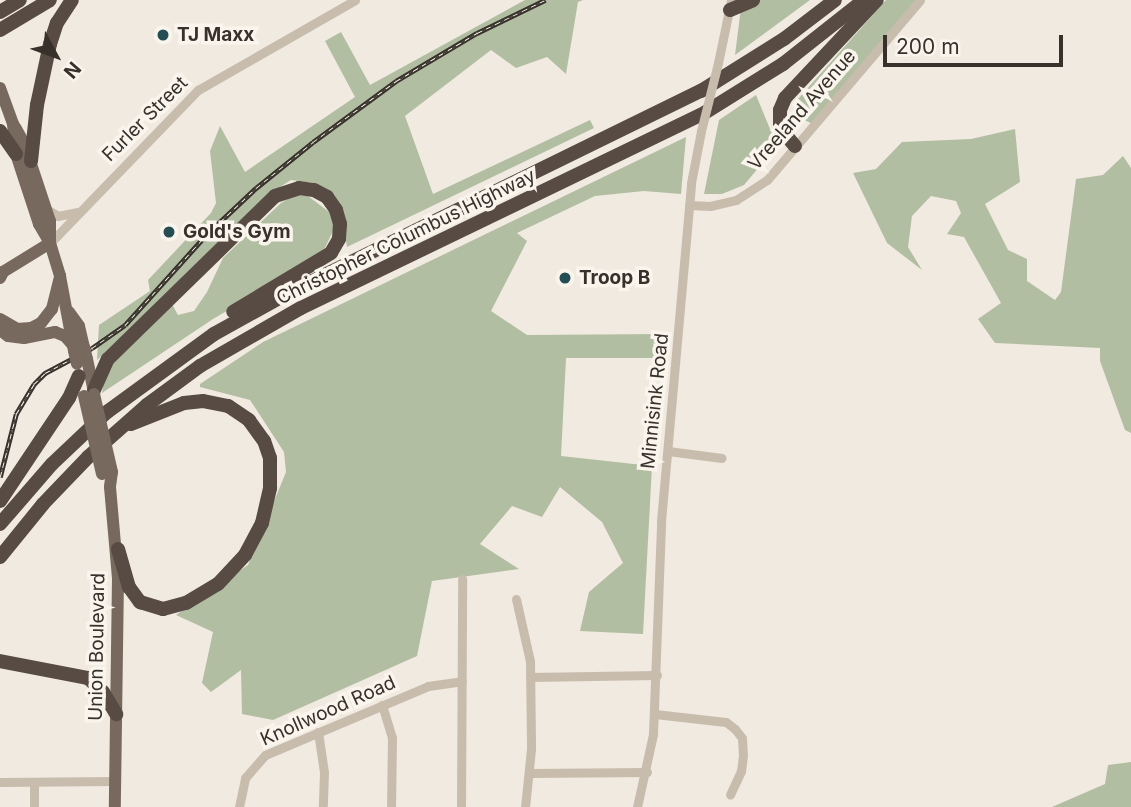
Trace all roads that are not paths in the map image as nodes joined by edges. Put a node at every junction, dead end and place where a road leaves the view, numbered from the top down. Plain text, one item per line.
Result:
1 (20, 0) edge
2 (50, 0) edge
3 (72, 0) edge
4 (355, 0) edge
5 (754, 0) edge
6 (835, 0) edge
7 (864, 0) edge
8 (877, 0) edge
9 (920, 0) edge
10 (731, 5) edge
11 (0, 12) edge
12 (0, 30) edge
13 (0, 88) edge
14 (6, 128) edge
15 (795, 146) junction
16 (16, 154) joint
17 (31, 161) junction
18 (689, 205) junction
19 (46, 209) junction
20 (79, 212) junction
21 (50, 243) junction
22 (1, 274) edge
23 (60, 276) junction
24 (0, 319) edge
25 (0, 330) edge
26 (190, 349) junction
27 (79, 357) junction
28 (91, 393) junction
29 (119, 429) junction
30 (668, 451) junction
31 (722, 458) dead end
32 (0, 501) edge
33 (0, 524) edge
34 (118, 549) junction
35 (0, 556) edge
36 (462, 579) dead end
37 (516, 599) dead end
38 (0, 661) edge
39 (657, 675) junction
40 (530, 677) junction
41 (461, 681) junction
42 (382, 705) junction
43 (655, 714) junction
44 (116, 715) junction
45 (318, 732) junction
46 (647, 772) junction
47 (530, 773) junction
48 (115, 781) junction
49 (0, 782) edge
50 (34, 782) junction
51 (730, 794) dead end
52 (34, 807) edge
53 (115, 807) edge
54 (239, 807) edge
55 (323, 807) edge
56 (391, 807) edge
57 (461, 807) edge
58 (525, 807) edge
59 (637, 807) edge

1 - 11 highway
2 - 12 highway
3 - 17 highway
4 - 20 street, Furler Street
5 - 10 highway
6 - 26 highway, Christopher Columbus Highway
7 - 29 highway, Christopher Columbus Highway
8 - 15 highway
9 - 15 street, Vreeland Avenue
10 - 18 street, Minnisink Road, bridge
13 - 14 main road, Union Boulevard
14 - 16 highway
14 - 17 main road, Union Boulevard
15 - 18 street, Vreeland Avenue
16 - 21 main road, Union Boulevard
17 - 19 main road, Union Boulevard
18 - 30 street, Minnisink Road
19 - 20 street
19 - 21 main road, Union Boulevard
20 - 21 street, Furler Street
21 - 22 main road
21 - 23 main road, Union Boulevard
23 - 24 main road
23 - 27 main road, Union Boulevard
25 - 27 main road
26 - 28 highway
26 - 33 highway, Christopher Columbus Highway
27 - 28 main road, Union Boulevard
27 - 32 highway
28 - 34 main road, Union Boulevard, bridge
29 - 34 highway
29 - 35 highway, Christopher Columbus Highway
30 - 31 street
30 - 39 street, Minnisink Road
34 - 44 main road, Union Boulevard
36 - 41 street
37 - 40 street
38 - 44 highway
39 - 40 street
39 - 43 street, Minnisink Road
40 - 47 street
41 - 42 street, Knollwood Road
41 - 57 street
42 - 45 street, Knollwood Road
42 - 56 street
43 - 46 street, Minnisink Road
43 - 51 street
44 - 48 main road, Union Boulevard
45 - 54 street, Knollwood Road
45 - 55 street
46 - 47 street
46 - 59 street, Minnisink Road
47 - 58 street
48 - 50 street
48 - 53 main road, Union Boulevard
49 - 50 street
50 - 52 street

